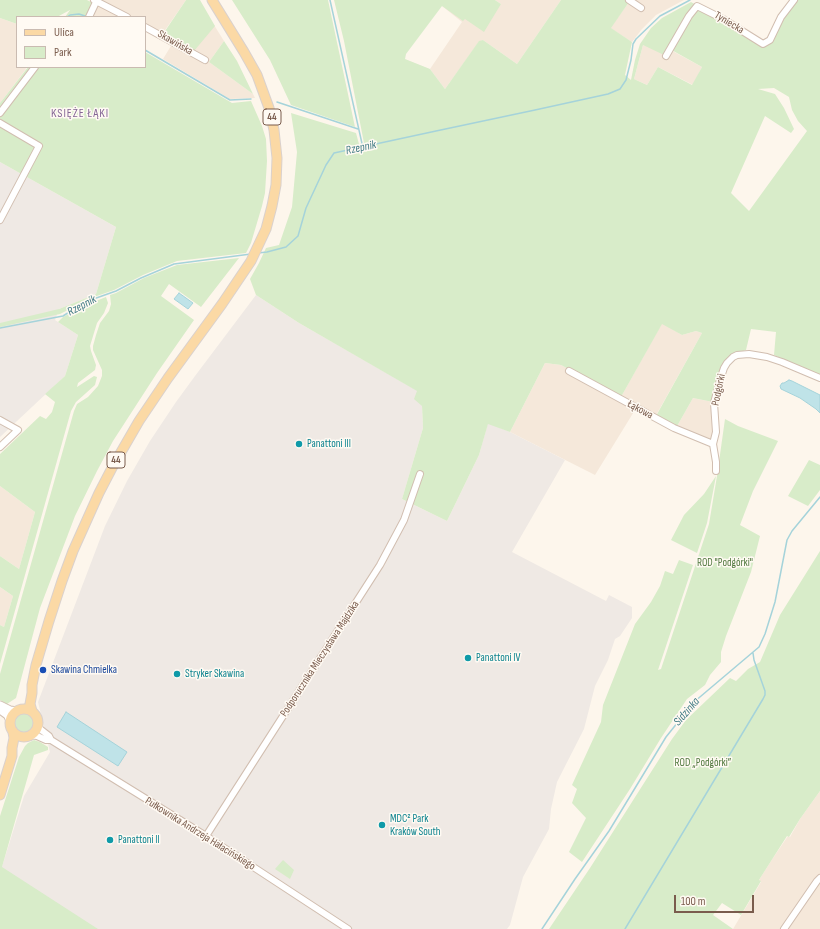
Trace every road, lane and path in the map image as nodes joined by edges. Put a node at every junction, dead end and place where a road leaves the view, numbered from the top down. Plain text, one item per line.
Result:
1 (96, 0) edge
2 (212, 0) edge
3 (629, 0) edge
4 (794, 0) edge
5 (640, 8) dead end
6 (89, 16) edge
7 (125, 16) edge
8 (146, 27) edge
9 (666, 56) dead end
10 (204, 60) dead end
11 (34, 68) edge
12 (0, 113) edge
13 (0, 123) edge
14 (39, 146) junction
15 (46, 149) dead end
16 (0, 220) edge
17 (569, 372) dead end
18 (820, 378) edge
19 (0, 420) edge
20 (713, 444) junction
21 (0, 447) edge
22 (716, 471) dead end
23 (420, 474) dead end
24 (32, 685) junction
25 (0, 705) edge
26 (0, 710) edge
27 (19, 710) junction
28 (32, 712) junction
29 (10, 720) junction
30 (38, 725) junction
31 (13, 732) junction
32 (28, 736) junction
33 (51, 740) junction
34 (12, 756) junction
35 (0, 795) edge
36 (206, 836) junction
37 (820, 878) edge
38 (348, 929) edge
39 (784, 929) edge

1 - 6 street
1 - 7 street
2 - 24 main road, 44
3 - 5 street
4 - 9 street, Tyniecka
8 - 10 street, Skawińska
11 - 12 street
13 - 14 street
14 - 15 street
14 - 16 street
17 - 20 street, Łąkowa
18 - 20 street, Podgórki
19 - 21 street
20 - 22 street, Podgórki
23 - 36 street, Podporucznika Mieczysława Majdzika
24 - 27 main road, 44
24 - 28 main road, 44
25 - 27 street
26 - 29 street
27 - 28 main road
27 - 29 main road, 44
28 - 30 main road, 44
29 - 31 main road
30 - 32 main road
30 - 33 street, Pułkownika Andrzeja Hałacińskiego
31 - 32 main road
31 - 34 main road
32 - 33 street, Pułkownika Andrzeja Hałacińskiego
32 - 34 main road
33 - 36 street, Pułkownika Andrzeja Hałacińskiego
34 - 35 main road
36 - 38 street, Pułkownika Andrzeja Hałacińskiego
37 - 39 street

